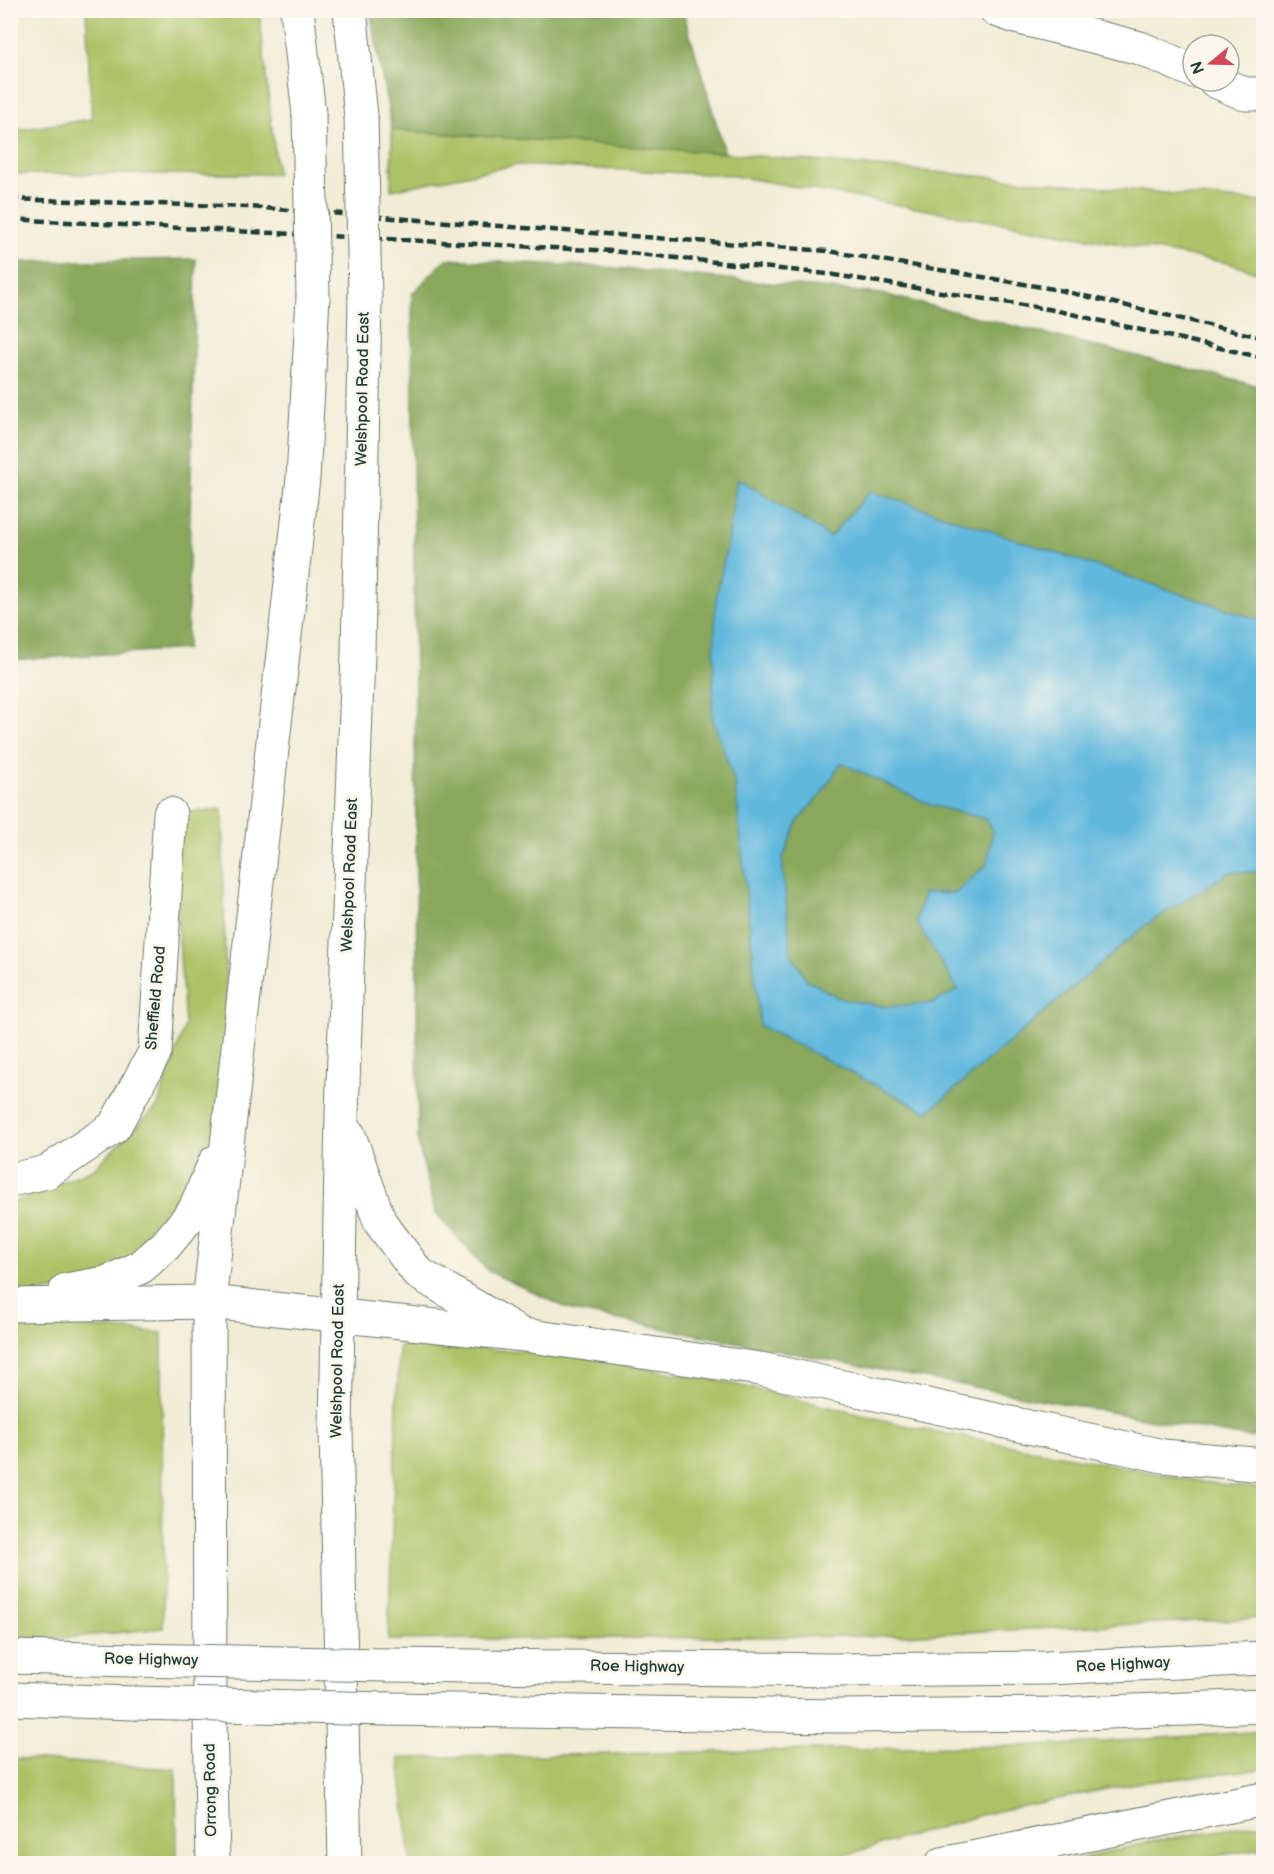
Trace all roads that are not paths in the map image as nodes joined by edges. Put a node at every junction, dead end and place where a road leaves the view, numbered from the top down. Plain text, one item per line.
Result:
1 (297, 10) edge
2 (350, 10) edge
3 (996, 10) edge
4 (1181, 66) edge
5 (1241, 92) edge
6 (1263, 94) edge
7 (170, 814) dead end
8 (342, 1113) junction
9 (229, 1129) junction
10 (10, 1180) edge
11 (10, 1296) edge
12 (209, 1302) junction
13 (10, 1305) edge
14 (338, 1316) junction
15 (524, 1335) junction
16 (1263, 1465) edge
17 (10, 1656) edge
18 (1263, 1658) edge
19 (10, 1699) edge
20 (1263, 1706) edge
21 (1263, 1799) edge
22 (213, 1863) edge
23 (345, 1863) edge
24 (942, 1863) edge

1 - 9 main road, bridge
2 - 8 main road, Welshpool Road East, bridge
3 - 4 main road
5 - 6 main road
7 - 10 main road, Sheffield Road
8 - 14 main road, Welshpool Road East
8 - 15 main road
9 - 11 main road
9 - 12 main road
12 - 13 main road
12 - 14 main road
12 - 22 main road, Orrong Road
14 - 15 main road
14 - 23 main road, Welshpool Road East
15 - 16 main road
17 - 18 main road, Roe Highway, bridge
19 - 20 main road, bridge
21 - 24 main road

